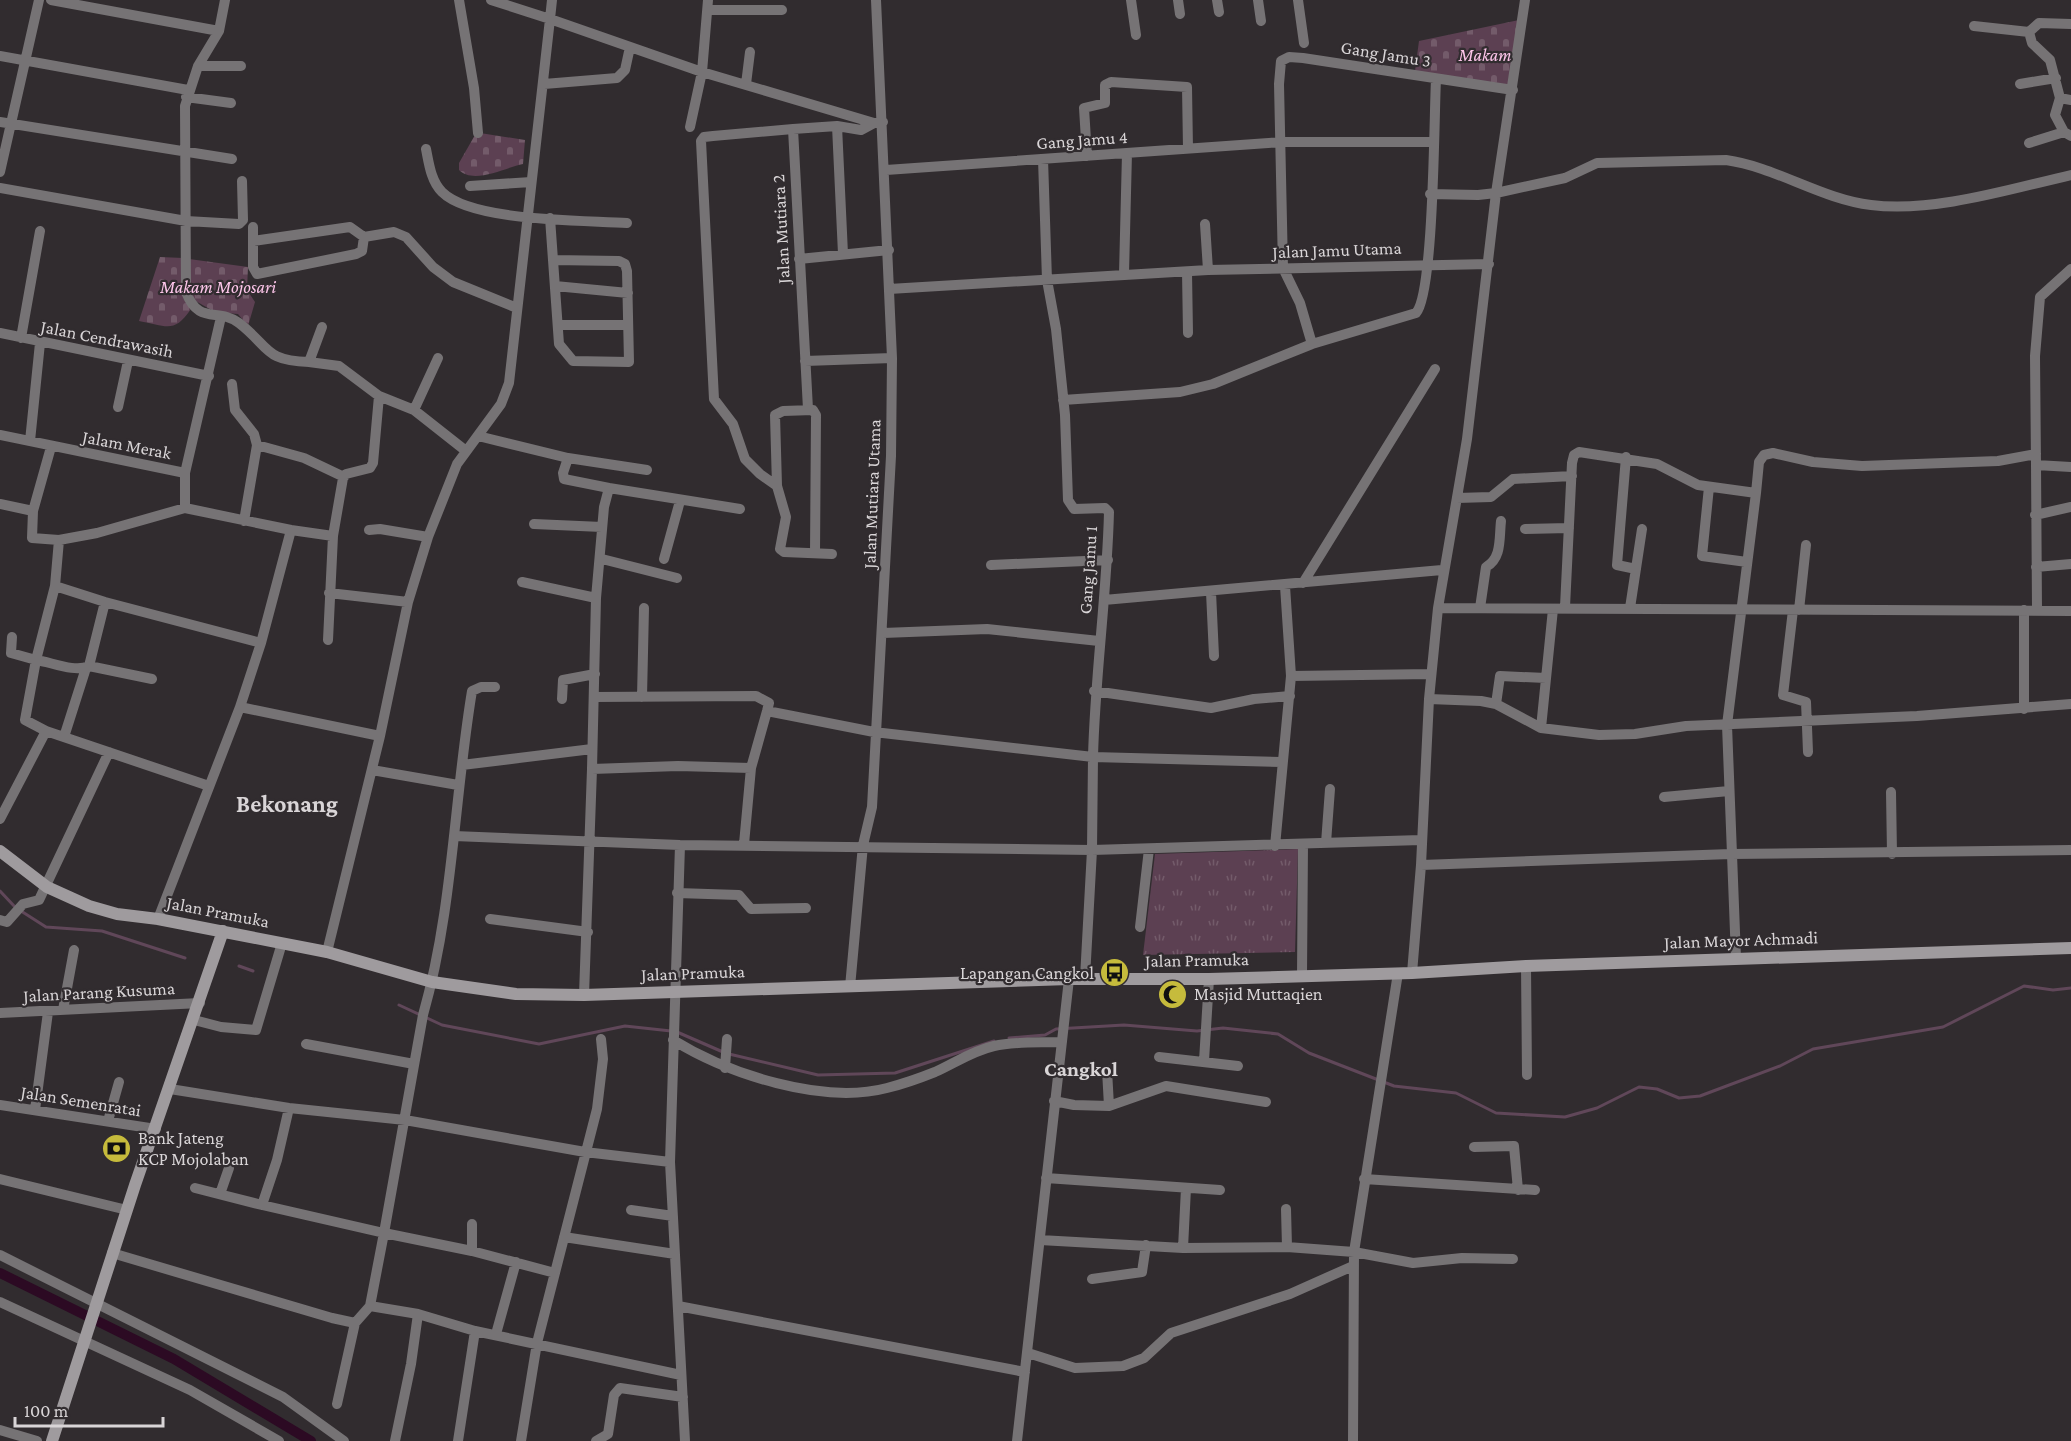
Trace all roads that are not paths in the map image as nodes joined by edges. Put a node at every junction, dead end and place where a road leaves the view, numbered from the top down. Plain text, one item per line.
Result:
1 (39, 0) edge
2 (51, 0) edge
3 (225, 0) edge
4 (459, 0) edge
5 (491, 0) edge
6 (552, 0) edge
7 (876, 0) edge
8 (1131, 0) edge
9 (1178, 0) edge
10 (1217, 0) edge
11 (1258, 0) edge
12 (1298, 0) edge
13 (1525, 0) edge
14 (708, 5) edge
15 (782, 10) dead end
16 (1218, 12) dead end
17 (1180, 14) dead end
18 (550, 19) junction
19 (1261, 21) dead end
20 (2071, 24) edge
21 (1974, 26) dead end
22 (219, 31) junction
23 (2029, 32) junction
24 (1136, 35) dead end
25 (1304, 43) dead end
26 (630, 47) junction
27 (750, 52) dead end
28 (0, 56) edge
29 (25, 60) junction
30 (198, 66) junction
31 (241, 66) dead end
32 (702, 72) junction
33 (2056, 78) junction
34 (1436, 79) junction
35 (544, 84) junction
36 (746, 84) junction
37 (2020, 84) dead end
38 (1513, 90) junction
39 (187, 94) junction
40 (2060, 98) junction
41 (2071, 100) edge
42 (231, 103) dead end
43 (0, 122) edge
44 (12, 123) junction
45 (878, 123) junction
46 (837, 126) junction
47 (690, 127) dead end
48 (793, 129) junction
49 (478, 133) dead end
50 (2068, 134) edge
51 (1281, 142) junction
52 (1433, 142) junction
53 (2029, 143) dead end
54 (1188, 149) junction
55 (426, 150) dead end
56 (187, 152) junction
57 (1127, 153) junction
58 (1087, 156) junction
59 (232, 159) dead end
60 (1043, 159) junction
61 (886, 170) junction
62 (0, 172) edge
63 (2071, 175) edge
64 (242, 181) dead end
65 (531, 182) junction
66 (470, 186) dead end
67 (0, 188) edge
68 (1496, 193) junction
69 (1430, 194) junction
70 (529, 218) junction
71 (550, 218) junction
72 (186, 221) junction
73 (627, 223) dead end
74 (1205, 224) dead end
75 (253, 227) dead end
76 (40, 231) dead end
77 (364, 237) junction
78 (253, 241) junction
79 (889, 250) junction
80 (843, 254) junction
81 (799, 259) junction
82 (553, 260) junction
83 (1428, 264) junction
84 (1489, 264) junction
85 (1283, 268) junction
86 (2071, 269) edge
87 (1208, 270) junction
88 (1187, 272) junction
89 (1124, 274) junction
90 (1047, 280) junction
91 (555, 286) junction
92 (889, 289) junction
93 (628, 293) junction
94 (517, 308) junction
95 (221, 317) junction
96 (558, 325) junction
97 (628, 325) junction
98 (322, 327) dead end
99 (0, 333) edge
100 (1188, 333) dead end
101 (21, 338) junction
102 (40, 343) junction
103 (1312, 344) junction
104 (438, 358) dead end
105 (892, 358) junction
106 (128, 361) junction
107 (805, 361) junction
108 (309, 362) junction
109 (1435, 369) dead end
110 (209, 376) junction
111 (232, 384) dead end
112 (379, 396) junction
113 (1063, 400) junction
114 (118, 407) dead end
115 (808, 409) junction
116 (414, 410) junction
117 (0, 435) edge
118 (478, 436) junction
119 (30, 441) junction
120 (257, 445) junction
121 (51, 447) junction
122 (466, 451) junction
123 (568, 458) junction
124 (1626, 458) junction
125 (2036, 460) junction
126 (2071, 467) edge
127 (647, 470) dead end
128 (184, 473) junction
129 (1572, 476) junction
130 (344, 477) junction
131 (777, 486) junction
132 (1709, 487) junction
133 (609, 488) junction
134 (1756, 493) junction
135 (1457, 498) junction
136 (680, 501) junction
137 (0, 504) edge
138 (2071, 507) edge
139 (185, 508) junction
140 (740, 509) dead end
141 (33, 511) junction
142 (2036, 515) junction
143 (244, 521) junction
144 (1501, 521) dead end
145 (534, 524) dead end
146 (602, 527) junction
147 (1569, 528) junction
148 (1525, 529) dead end
149 (1642, 529) dead end
150 (291, 530) junction
151 (369, 530) dead end
152 (333, 536) junction
153 (428, 537) junction
154 (59, 540) junction
155 (1806, 545) dead end
156 (815, 553) junction
157 (832, 555) dead end
158 (664, 559) dead end
159 (602, 560) junction
160 (1108, 560) junction
161 (1746, 562) junction
162 (2071, 564) edge
163 (992, 565) dead end
164 (2036, 567) junction
165 (1636, 569) junction
166 (1442, 570) junction
167 (677, 578) dead end
168 (522, 582) dead end
169 (1303, 583) junction
170 (55, 586) junction
171 (1285, 586) junction
172 (1211, 592) junction
173 (329, 593) junction
174 (596, 598) junction
175 (1104, 600) junction
176 (408, 602) junction
177 (105, 603) junction
178 (1565, 607) junction
179 (644, 608) dead end
180 (1438, 608) junction
181 (1480, 608) junction
182 (1630, 608) junction
183 (1553, 609) junction
184 (1740, 609) junction
185 (2037, 609) junction
186 (1796, 610) junction
187 (2024, 610) junction
188 (2071, 611) edge
189 (883, 633) junction
190 (12, 637) dead end
191 (328, 640) dead end
192 (1099, 641) junction
193 (261, 643) junction
194 (1214, 656) dead end
195 (36, 660) junction
196 (88, 667) junction
197 (595, 674) junction
198 (1431, 674) junction
199 (1292, 675) junction
200 (1546, 678) junction
201 (152, 679) dead end
202 (495, 687) dead end
203 (1094, 691) junction
204 (1290, 696) junction
205 (594, 697) junction
206 (642, 697) junction
207 (562, 699) dead end
208 (1429, 699) junction
209 (1496, 704) junction
210 (2071, 704) edge
211 (240, 706) junction
212 (2024, 709) junction
213 (768, 711) junction
214 (1727, 725) junction
215 (1541, 728) junction
216 (46, 731) junction
217 (874, 732) junction
218 (380, 736) junction
219 (64, 737) junction
220 (1808, 737) junction
221 (592, 749) junction
222 (109, 752) junction
223 (1093, 757) junction
224 (1281, 762) junction
225 (462, 765) junction
226 (751, 768) junction
227 (592, 769) junction
228 (372, 770) junction
229 (458, 785) junction
230 (209, 786) junction
231 (1329, 789) dead end
232 (1729, 791) junction
233 (1891, 792) dead end
234 (1664, 797) dead end
235 (0, 819) edge
236 (454, 836) junction
237 (1421, 840) junction
238 (591, 841) junction
239 (1326, 843) junction
240 (744, 844) junction
241 (1303, 844) junction
242 (680, 845) junction
243 (863, 845) junction
244 (1275, 846) junction
245 (1149, 849) junction
246 (1092, 850) junction
247 (2071, 850) edge
248 (0, 851) edge
249 (1731, 854) junction
250 (1892, 854) junction
251 (1421, 865) junction
252 (47, 888) junction
253 (677, 893) junction
254 (806, 908) dead end
255 (158, 919) junction
256 (489, 919) dead end
257 (0, 920) edge
258 (1140, 927) dead end
259 (223, 931) junction
260 (588, 932) junction
261 (282, 943) junction
262 (2071, 948) edge
263 (74, 950) dead end
264 (327, 952) junction
265 (1736, 958) junction
266 (1526, 966) junction
267 (1398, 973) junction
268 (1412, 973) junction
269 (1302, 975) junction
270 (1085, 978) junction
271 (1209, 978) junction
272 (1069, 979) junction
273 (432, 982) junction
274 (850, 987) junction
275 (674, 991) junction
276 (585, 995) junction
277 (200, 1003) junction
278 (63, 1010) junction
279 (48, 1012) junction
280 (0, 1013) edge
281 (194, 1020) junction
282 (1063, 1032) junction
283 (673, 1034) junction
284 (601, 1039) dead end
285 (727, 1039) dead end
286 (306, 1044) dead end
287 (1159, 1057) dead end
288 (1204, 1061) junction
289 (414, 1064) junction
290 (1238, 1066) dead end
291 (725, 1068) junction
292 (1107, 1070) dead end
293 (1527, 1075) dead end
294 (119, 1082) dead end
295 (170, 1089) junction
296 (1054, 1101) junction
297 (1266, 1102) dead end
298 (0, 1106) edge
299 (1109, 1106) junction
300 (289, 1108) junction
301 (35, 1110) junction
302 (405, 1120) junction
303 (108, 1121) junction
304 (156, 1129) junction
305 (1474, 1147) dead end
306 (585, 1152) junction
307 (670, 1162) junction
308 (229, 1168) dead end
309 (1047, 1178) junction
310 (0, 1179) edge
311 (1364, 1179) junction
312 (195, 1188) dead end
313 (1186, 1188) junction
314 (1220, 1190) dead end
315 (1518, 1190) junction
316 (1535, 1190) dead end
317 (220, 1194) junction
318 (262, 1205) junction
319 (1286, 1209) dead end
320 (127, 1210) junction
321 (631, 1210) dead end
322 (674, 1216) junction
323 (472, 1224) dead end
324 (384, 1233) junction
325 (564, 1237) junction
326 (1040, 1240) junction
327 (1146, 1245) junction
328 (1287, 1247) junction
329 (1183, 1248) junction
330 (472, 1251) junction
331 (1353, 1251) junction
332 (112, 1254) junction
333 (675, 1254) junction
334 (0, 1255) edge
335 (1513, 1259) dead end
336 (516, 1263) junction
337 (1353, 1266) junction
338 (555, 1274) junction
339 (1092, 1279) dead end
340 (0, 1302) edge
341 (370, 1306) junction
342 (678, 1306) junction
343 (94, 1308) junction
344 (418, 1314) junction
345 (355, 1323) junction
346 (475, 1330) junction
347 (496, 1334) junction
348 (84, 1338) junction
349 (537, 1343) junction
350 (1028, 1353) junction
351 (1025, 1371) junction
352 (681, 1374) junction
353 (683, 1397) junction
354 (337, 1404) dead end
355 (0, 1430) edge
356 (37, 1441) edge
357 (52, 1441) edge
358 (279, 1441) edge
359 (344, 1441) edge
360 (395, 1441) edge
361 (458, 1441) edge
362 (521, 1441) edge
363 (596, 1441) edge
364 (685, 1441) edge
365 (1017, 1441) edge
366 (1353, 1441) edge

1 - 29 street
2 - 22 street
3 - 22 street
4 - 49 street
5 - 18 street
6 - 18 street
7 - 45 street, Jalan Mutiara Utama
8 - 24 street
9 - 17 street
10 - 16 street
11 - 19 street
12 - 25 street
13 - 38 street
14 - 15 street
14 - 32 street
18 - 26 street
18 - 35 street
20 - 23 street
21 - 23 street
22 - 30 street
23 - 33 street
26 - 32 street
26 - 35 street
27 - 36 street
28 - 29 street
29 - 39 street
29 - 44 street
30 - 31 street
30 - 39 street
32 - 36 street
32 - 47 street
33 - 37 street
33 - 40 street
34 - 38 street, Gang Jamu 3
34 - 51 street, Gang Jamu 3
34 - 52 street
35 - 65 street
36 - 45 street
38 - 68 street
39 - 42 street
39 - 56 street
40 - 41 street
40 - 50 street
43 - 44 street
44 - 56 street
44 - 62 street
45 - 46 street
45 - 61 street, Jalan Mutiara Utama
46 - 48 street
46 - 80 street
48 - 81 street, Jalan Mutiara 2
48 - 131 street
50 - 53 street
51 - 52 street, Gang Jamu 4
51 - 54 street, Gang Jamu 4
51 - 85 street
52 - 69 street
54 - 57 street, Gang Jamu 4
54 - 58 street
55 - 70 street
56 - 59 street
56 - 72 street
57 - 58 street, Gang Jamu 4
57 - 89 street
58 - 60 street, Gang Jamu 4
60 - 61 street, Gang Jamu 4
60 - 90 street, Gang Jamu 1
61 - 79 street, Jalan Mutiara Utama
63 - 68 street
64 - 72 street
65 - 66 street
65 - 70 street
67 - 72 street
68 - 69 street
68 - 84 street
69 - 83 street
70 - 71 street
70 - 94 street
71 - 73 street
71 - 82 street
72 - 95 street
74 - 87 street
75 - 78 street
76 - 101 street
77 - 78 street
77 - 78 street
77 - 94 street
79 - 80 street
79 - 92 street, Jalan Mutiara Utama
80 - 81 street
81 - 107 street, Jalan Mutiara 2
82 - 91 street
82 - 93 street
83 - 84 street, Jalan Jamu Utama
83 - 85 street, Jalan Jamu Utama
83 - 103 street
84 - 135 street
85 - 87 street, Jalan Jamu Utama
85 - 103 street
86 - 125 street
87 - 88 street, Jalan Jamu Utama
88 - 89 street, Jalan Jamu Utama
88 - 100 street
89 - 90 street, Jalan Jamu Utama
90 - 92 street, Jalan Jamu Utama
90 - 113 street, Gang Jamu 1
91 - 93 street
91 - 96 street
92 - 105 street, Jalan Mutiara Utama
93 - 97 street
94 - 118 street
95 - 108 street
95 - 110 street, Jalam Merak
96 - 97 street
96 - 97 street
98 - 108 street
99 - 101 street, Jalan Cendrawasih
101 - 102 street, Jalan Cendrawasih
102 - 106 street, Jalan Cendrawasih
102 - 119 street
103 - 113 street
104 - 116 street
105 - 107 street
105 - 189 street, Jalan Mutiara Utama
106 - 110 street, Jalan Cendrawasih
106 - 114 street
107 - 115 street, Jalan Mutiara 2
108 - 112 street
109 - 169 street
110 - 128 street, Jalam Merak
111 - 120 street
112 - 116 street
112 - 130 street
113 - 160 street, Gang Jamu 1
115 - 131 street
115 - 156 street, Jalan Mutiara 2
116 - 122 street
117 - 119 street, Jalam Merak
118 - 122 street
118 - 123 street
119 - 121 street, Jalam Merak
120 - 130 street
120 - 143 street
121 - 128 street, Jalam Merak
121 - 141 street
122 - 153 street
123 - 127 street
123 - 133 street
124 - 129 street
124 - 132 street
124 - 165 street
125 - 126 street
125 - 134 street
125 - 142 street
128 - 139 street
129 - 135 street
129 - 147 street
130 - 152 street
131 - 156 street
132 - 134 street
132 - 161 street
133 - 136 street
133 - 146 street
134 - 161 street
135 - 166 street
136 - 140 street
136 - 158 street
137 - 141 street
138 - 142 street
139 - 143 street
139 - 154 street
141 - 154 street
142 - 164 street
143 - 150 street
144 - 181 street
145 - 146 street
146 - 159 street
147 - 148 street
147 - 178 street
149 - 165 street
150 - 152 street
150 - 193 street
151 - 153 street
152 - 173 street
153 - 176 street
154 - 170 street
155 - 186 street
156 - 157 street
159 - 167 street
159 - 174 street
160 - 163 street
160 - 175 street, Gang Jamu 1
161 - 184 street
162 - 164 street
164 - 185 street
165 - 182 street
166 - 169 street
166 - 180 street
168 - 174 street
169 - 171 street
170 - 177 street
170 - 195 street
171 - 172 street
171 - 199 street
172 - 175 street
172 - 194 street
173 - 176 street
173 - 191 street
174 - 197 street
175 - 192 street, Gang Jamu 1
176 - 218 street
177 - 193 street
177 - 196 street
178 - 182 street
178 - 183 street
179 - 206 street
180 - 181 street
180 - 198 street
181 - 183 street
182 - 184 street
183 - 200 street
184 - 186 street
184 - 214 street
185 - 187 street
185 - 188 street
186 - 187 street
186 - 220 street
187 - 212 street
189 - 192 street
189 - 217 street, Jalan Mutiara Utama
190 - 195 street
192 - 203 street, Gang Jamu 1
193 - 211 street
195 - 196 street
195 - 216 street
196 - 201 street
196 - 219 street
197 - 205 street
197 - 207 street
198 - 199 street
198 - 208 street
199 - 204 street
200 - 209 street
200 - 215 street
202 - 225 street
203 - 204 street
203 - 223 street, Gang Jamu 1
204 - 224 street
205 - 206 street
205 - 221 street
206 - 213 street
208 - 209 street
208 - 237 street
209 - 215 street
210 - 212 street
211 - 218 street
211 - 230 street
212 - 220 street
213 - 217 street
213 - 226 street
214 - 215 street
214 - 220 street
214 - 232 street
216 - 219 street
216 - 235 street
217 - 223 street
217 - 243 street, Jalan Mutiara Utama
218 - 228 street
219 - 222 street
221 - 225 street
221 - 227 street
222 - 230 street
222 - 252 street
223 - 224 street
223 - 246 street, Gang Jamu 1
224 - 244 street
225 - 229 street
226 - 227 street
226 - 240 street
227 - 238 street
228 - 229 street
228 - 264 street
229 - 236 street
230 - 255 street
231 - 239 street
232 - 234 street
232 - 249 street
233 - 250 street
236 - 238 street
236 - 273 street
237 - 239 street
237 - 251 street
238 - 242 street
238 - 260 street
239 - 241 street
240 - 242 street
240 - 243 street
241 - 244 street
241 - 269 street
242 - 253 street
243 - 246 street
243 - 274 street, Jalan Mutiara Utama
244 - 245 street
245 - 246 street
245 - 258 street
246 - 270 street, Gang Jamu 1
247 - 250 street
248 - 252 main road, Jalan Pramuka
249 - 250 street
249 - 251 street
249 - 265 street
251 - 268 street
252 - 255 main road, Jalan Pramuka
252 - 257 street
253 - 254 street
253 - 275 street
255 - 259 main road, Jalan Pramuka
256 - 260 street
259 - 261 main road, Jalan Pramuka
259 - 277 main road
260 - 276 street
261 - 264 main road, Jalan Pramuka
261 - 281 street
262 - 265 main road, Jalan Mayor Achmadi
263 - 278 street
264 - 273 main road, Jalan Pramuka
265 - 266 main road, Jalan Mayor Achmadi
266 - 268 main road, Jalan Mayor Achmadi
266 - 293 street
267 - 268 main road, Jalan Pramuka
267 - 269 main road, Jalan Pramuka
267 - 311 street
269 - 271 main road, Jalan Pramuka
270 - 271 main road, Jalan Pramuka
270 - 272 main road, Jalan Pramuka
271 - 288 street
272 - 274 main road, Jalan Pramuka
272 - 282 street
273 - 276 main road, Jalan Pramuka
273 - 289 street
274 - 275 main road, Jalan Pramuka
275 - 276 main road, Jalan Pramuka
275 - 283 street
277 - 278 street, Jalan Parang Kusuma
277 - 281 main road
278 - 279 street, Jalan Parang Kusuma
279 - 280 street, Jalan Parang Kusuma
279 - 301 street
281 - 295 main road
282 - 291 street
282 - 296 street
283 - 291 street
283 - 307 street
284 - 306 street
285 - 291 street
286 - 289 street
287 - 288 street
288 - 290 street
289 - 302 street
292 - 299 street
294 - 303 street
295 - 300 street
295 - 304 main road
296 - 299 street
296 - 309 street
297 - 299 street
298 - 301 street, Jalan Semenratai
300 - 302 street
300 - 318 street
301 - 303 street, Jalan Semenratai
302 - 306 street
302 - 324 street
303 - 304 street, Jalan Semenratai
304 - 320 main road
305 - 315 street
306 - 307 street
306 - 325 street
307 - 322 street
308 - 317 street
309 - 313 street
309 - 326 street
310 - 320 street
311 - 315 street
311 - 331 street
312 - 317 street
313 - 314 street
313 - 329 street
315 - 316 street
317 - 318 street
318 - 324 street
319 - 328 street
320 - 332 main road
321 - 322 street
322 - 333 street
323 - 330 street
324 - 330 street
324 - 341 street
325 - 333 street
325 - 338 street
326 - 327 street
326 - 350 street
327 - 329 street
327 - 339 street
328 - 329 street
328 - 331 street
330 - 336 street
331 - 335 street
331 - 337 street
332 - 343 main road
332 - 345 street
333 - 342 street
334 - 343 street
336 - 338 street
336 - 347 street
337 - 350 street
337 - 366 street
338 - 349 street
340 - 348 street
341 - 344 street
341 - 345 street
342 - 351 street
342 - 352 street
343 - 348 main road
343 - 359 street
344 - 346 street
344 - 360 street
345 - 354 street
346 - 347 street
346 - 361 street
347 - 349 street
348 - 357 main road
348 - 358 street
349 - 352 street
349 - 362 street
350 - 351 street
351 - 365 street
352 - 353 street
353 - 363 street
353 - 364 street
355 - 356 street

